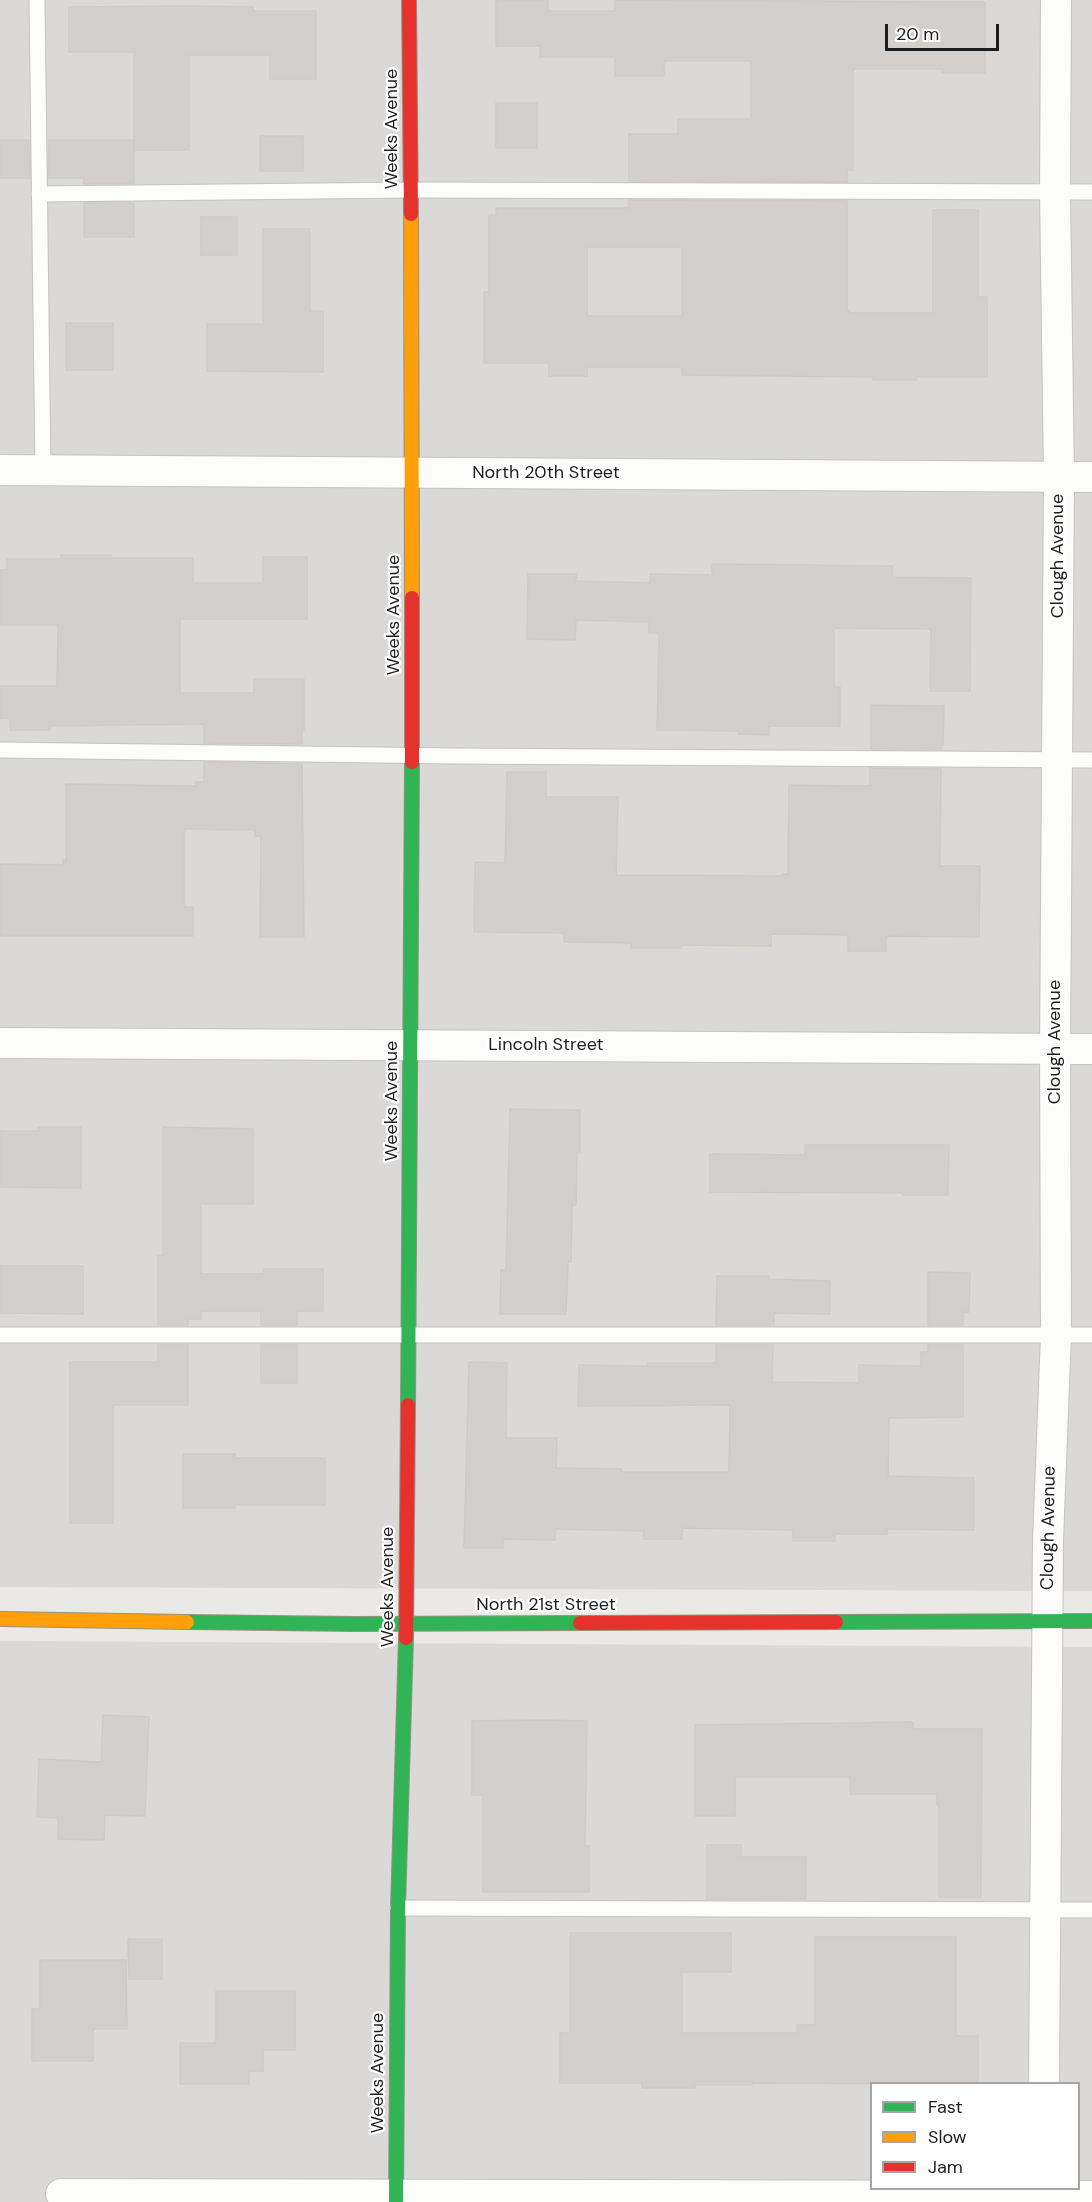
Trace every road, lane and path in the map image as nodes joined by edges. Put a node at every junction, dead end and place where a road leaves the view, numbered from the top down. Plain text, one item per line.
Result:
1 (37, 0) edge
2 (409, 0) edge
3 (1056, 0) edge
4 (410, 190) junction
5 (1055, 192) junction
6 (1092, 192) edge
7 (39, 194) junction
8 (0, 470) edge
9 (43, 471) junction
10 (412, 473) junction
11 (1059, 477) junction
12 (1092, 477) edge
13 (0, 750) edge
14 (412, 756) junction
15 (1057, 759) junction
16 (1092, 760) edge
17 (0, 1042) edge
18 (411, 1044) junction
19 (1055, 1049) junction
20 (1092, 1049) edge
21 (0, 1335) edge
22 (1056, 1335) junction
23 (1092, 1335) edge
24 (408, 1337) junction
25 (0, 1619) edge
26 (1047, 1621) junction
27 (1092, 1621) edge
28 (406, 1623) junction
29 (398, 1908) junction
30 (1045, 1910) junction
31 (1092, 1910) edge
32 (1044, 2082) edge
33 (61, 2194) dead end
34 (1043, 2195) edge
35 (1092, 2196) edge
36 (396, 2199) edge

1 - 7 lane
2 - 4 street, Weeks Avenue
3 - 5 street, Clough Avenue
4 - 5 lane
4 - 7 lane
4 - 10 street, Weeks Avenue
5 - 6 lane
5 - 11 street, Clough Avenue
7 - 9 lane
8 - 9 street, North 20th Street
9 - 10 street, North 20th Street
10 - 11 street, North 20th Street
10 - 14 street, Weeks Avenue
11 - 12 street, North 20th Street
11 - 15 street, Clough Avenue
13 - 14 lane
14 - 15 lane
14 - 18 street, Weeks Avenue
15 - 16 lane
15 - 19 street, Clough Avenue
17 - 18 street, Lincoln Street
18 - 19 street, Lincoln Street
18 - 24 street, Weeks Avenue
19 - 20 street, Lincoln Street
19 - 22 street, Clough Avenue
21 - 24 lane
22 - 23 lane
22 - 24 lane
22 - 26 street, Clough Avenue
24 - 28 street, Weeks Avenue
25 - 28 street, North 21st Street
26 - 27 street, North 21st Street
26 - 28 street, North 21st Street
26 - 30 street, Clough Avenue
28 - 29 street, Weeks Avenue
29 - 30 lane
29 - 36 street, Weeks Avenue
30 - 31 lane
30 - 32 street, Clough Avenue
33 - 36 street
34 - 35 street
34 - 36 street

